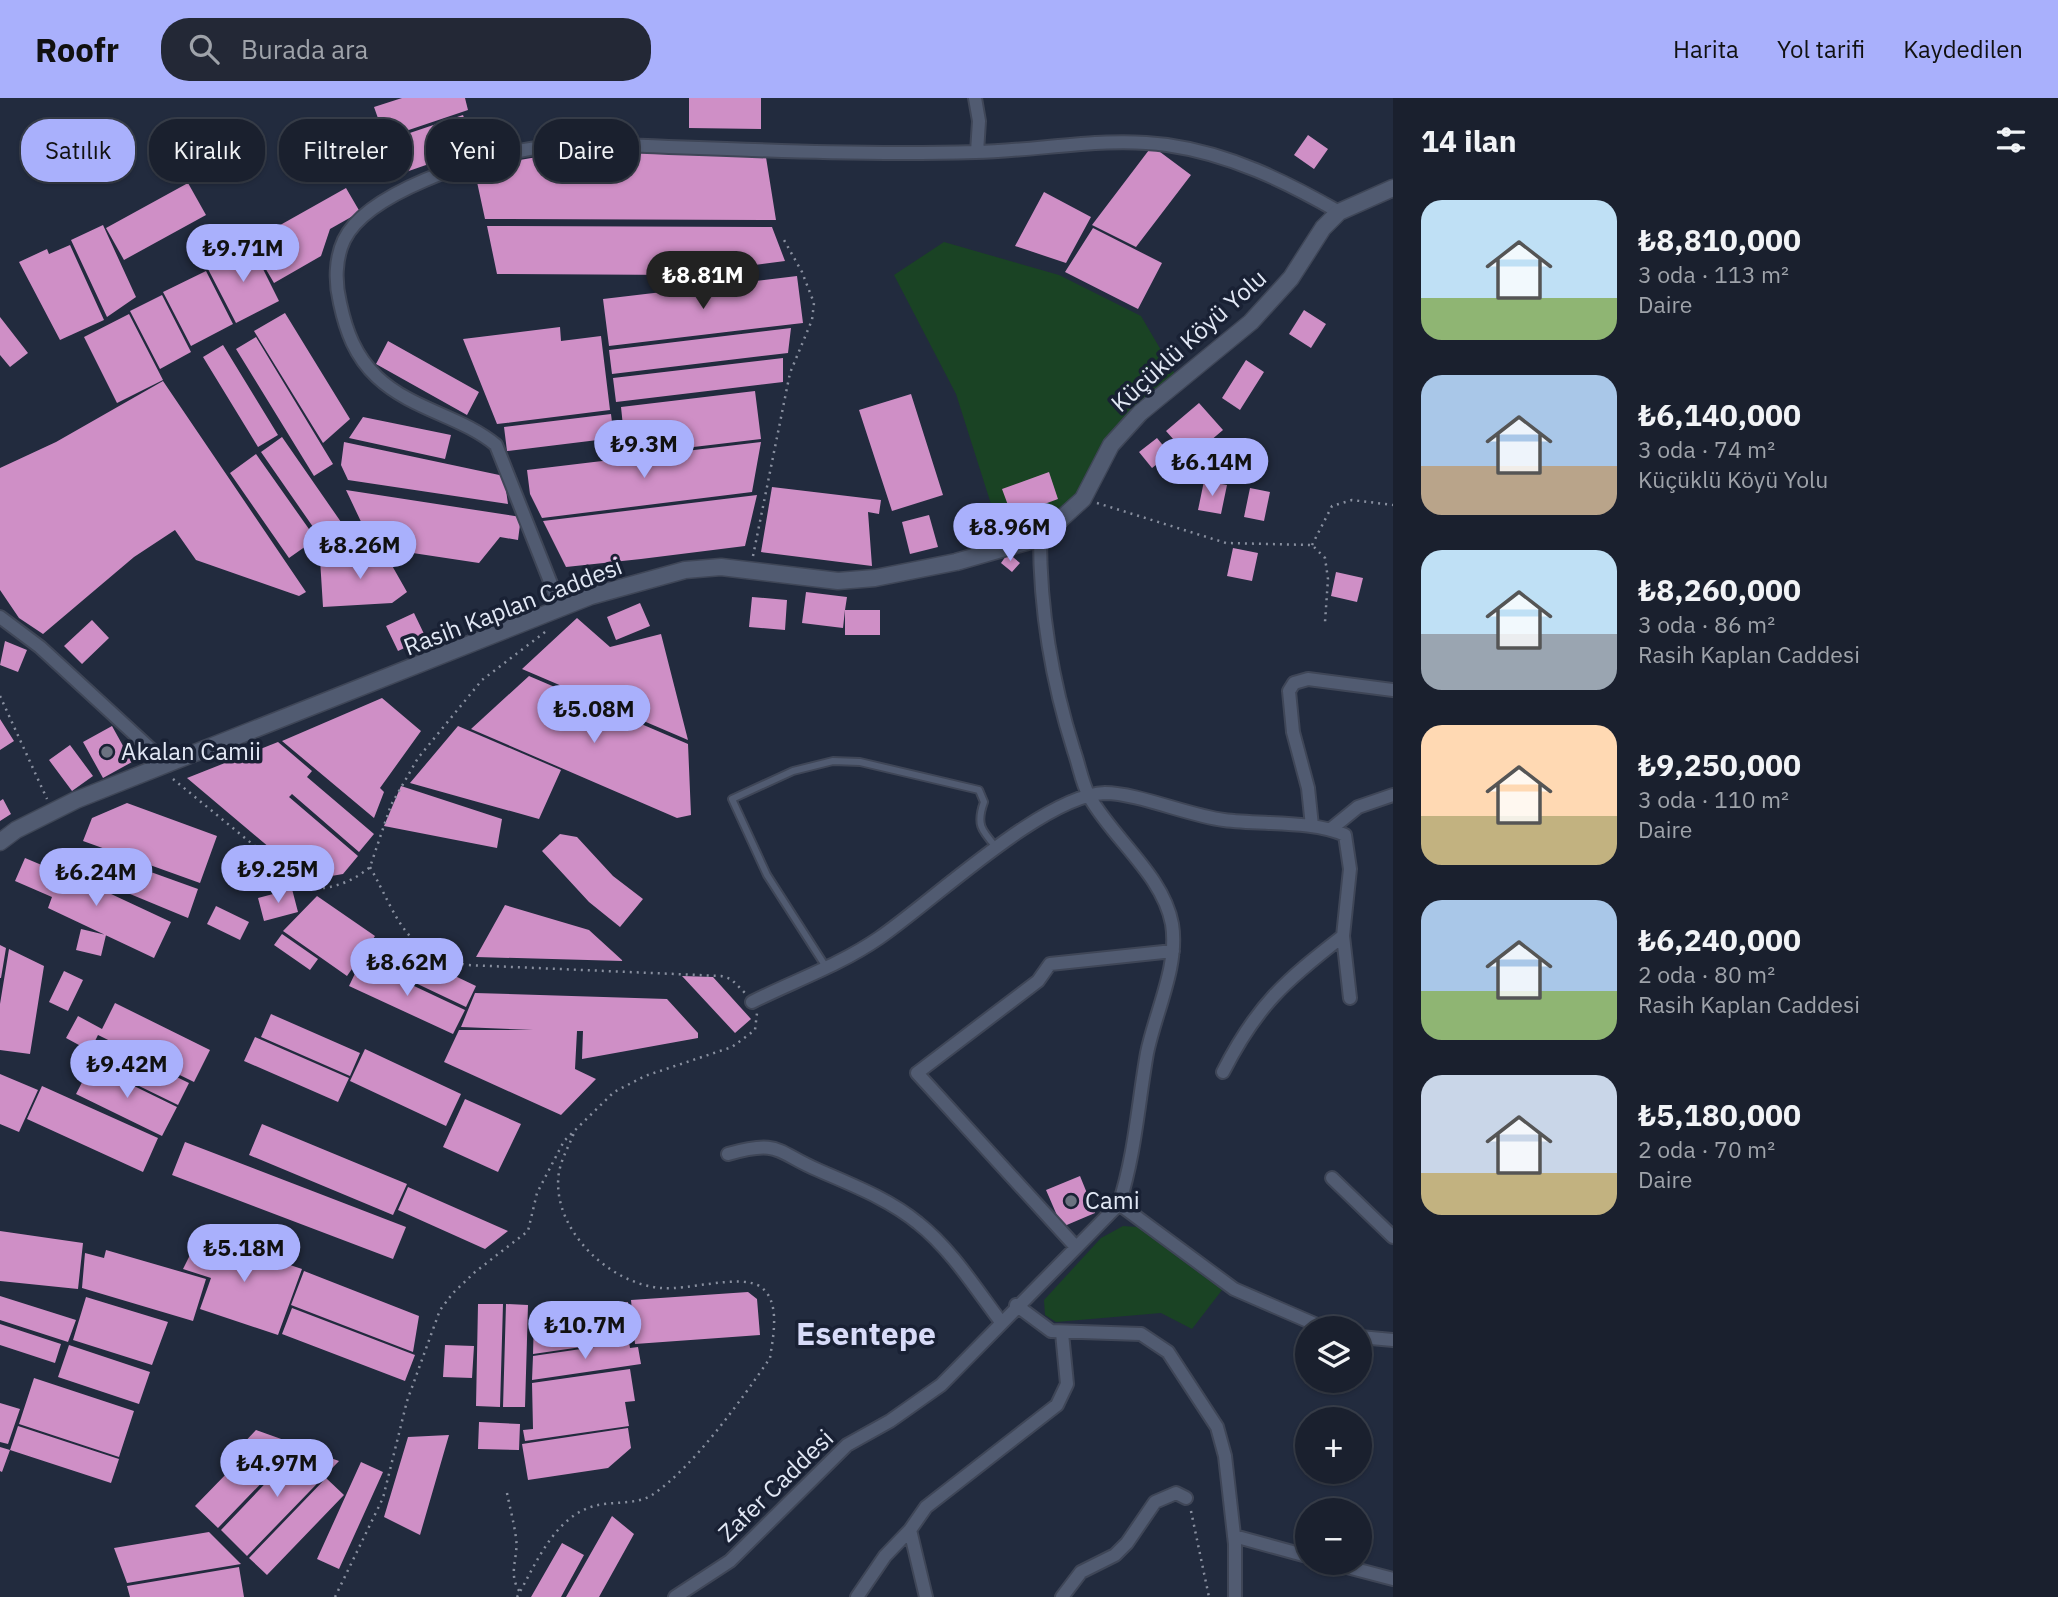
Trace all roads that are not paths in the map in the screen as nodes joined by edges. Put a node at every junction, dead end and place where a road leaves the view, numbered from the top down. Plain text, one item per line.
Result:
1 (975, 98) edge
2 (976, 152) junction
3 (1393, 188) edge
4 (1339, 212) junction
5 (1062, 519) joint
6 (1040, 538) junction
7 (561, 609) junction
8 (0, 617) edge
9 (1393, 690) edge
10 (164, 766) junction
11 (1089, 795) junction
12 (1393, 795) edge
13 (1312, 826) junction
14 (1331, 829) junction
15 (0, 842) edge
16 (998, 848) junction
17 (1343, 936) junction
18 (1172, 951) junction
19 (827, 968) junction
20 (1349, 998) dead end
21 (751, 1002) road end
22 (1223, 1072) dead end
23 (728, 1154) dead end
24 (1332, 1178) dead end
25 (1119, 1204) junction
26 (1393, 1237) edge
27 (1075, 1246) junction
28 (1016, 1305) junction
29 (1296, 1316) edge
30 (1001, 1322) junction
31 (1062, 1333) junction
32 (1372, 1338) edge
33 (1393, 1340) edge
34 (1186, 1498) road end
35 (910, 1530) junction
36 (1234, 1536) junction
37 (1295, 1553) edge
38 (1372, 1572) edge
39 (1392, 1577) edge
40 (675, 1597) edge
41 (857, 1597) edge
42 (926, 1597) edge
43 (1062, 1597) edge
44 (1235, 1597) edge

1 - 2 street
2 - 4 street
2 - 7 street
3 - 4 street, Küçüklü Köyü Yolu
4 - 5 street, Küçüklü Köyü Yolu
5 - 6 street, Rasih Kaplan Caddesi
6 - 7 street, Rasih Kaplan Caddesi
6 - 11 street
7 - 10 street, Rasih Kaplan Caddesi
8 - 10 street
9 - 13 street
10 - 15 street, Rasih Kaplan Caddesi
11 - 13 street
11 - 16 street
11 - 18 street
12 - 14 street
13 - 14 street
14 - 17 street
16 - 19 street
16 - 19 lane
17 - 20 street
17 - 22 street
18 - 25 street
18 - 27 street
19 - 21 street
23 - 30 street
24 - 26 street
25 - 27 street, Zafer Caddesi
25 - 29 street
27 - 28 street, Zafer Caddesi
28 - 30 street, Zafer Caddesi
28 - 31 street
30 - 40 street, Zafer Caddesi
31 - 35 street
31 - 36 street
32 - 33 street
34 - 43 street
35 - 41 street
35 - 42 street
36 - 37 street
36 - 44 street
38 - 39 street

